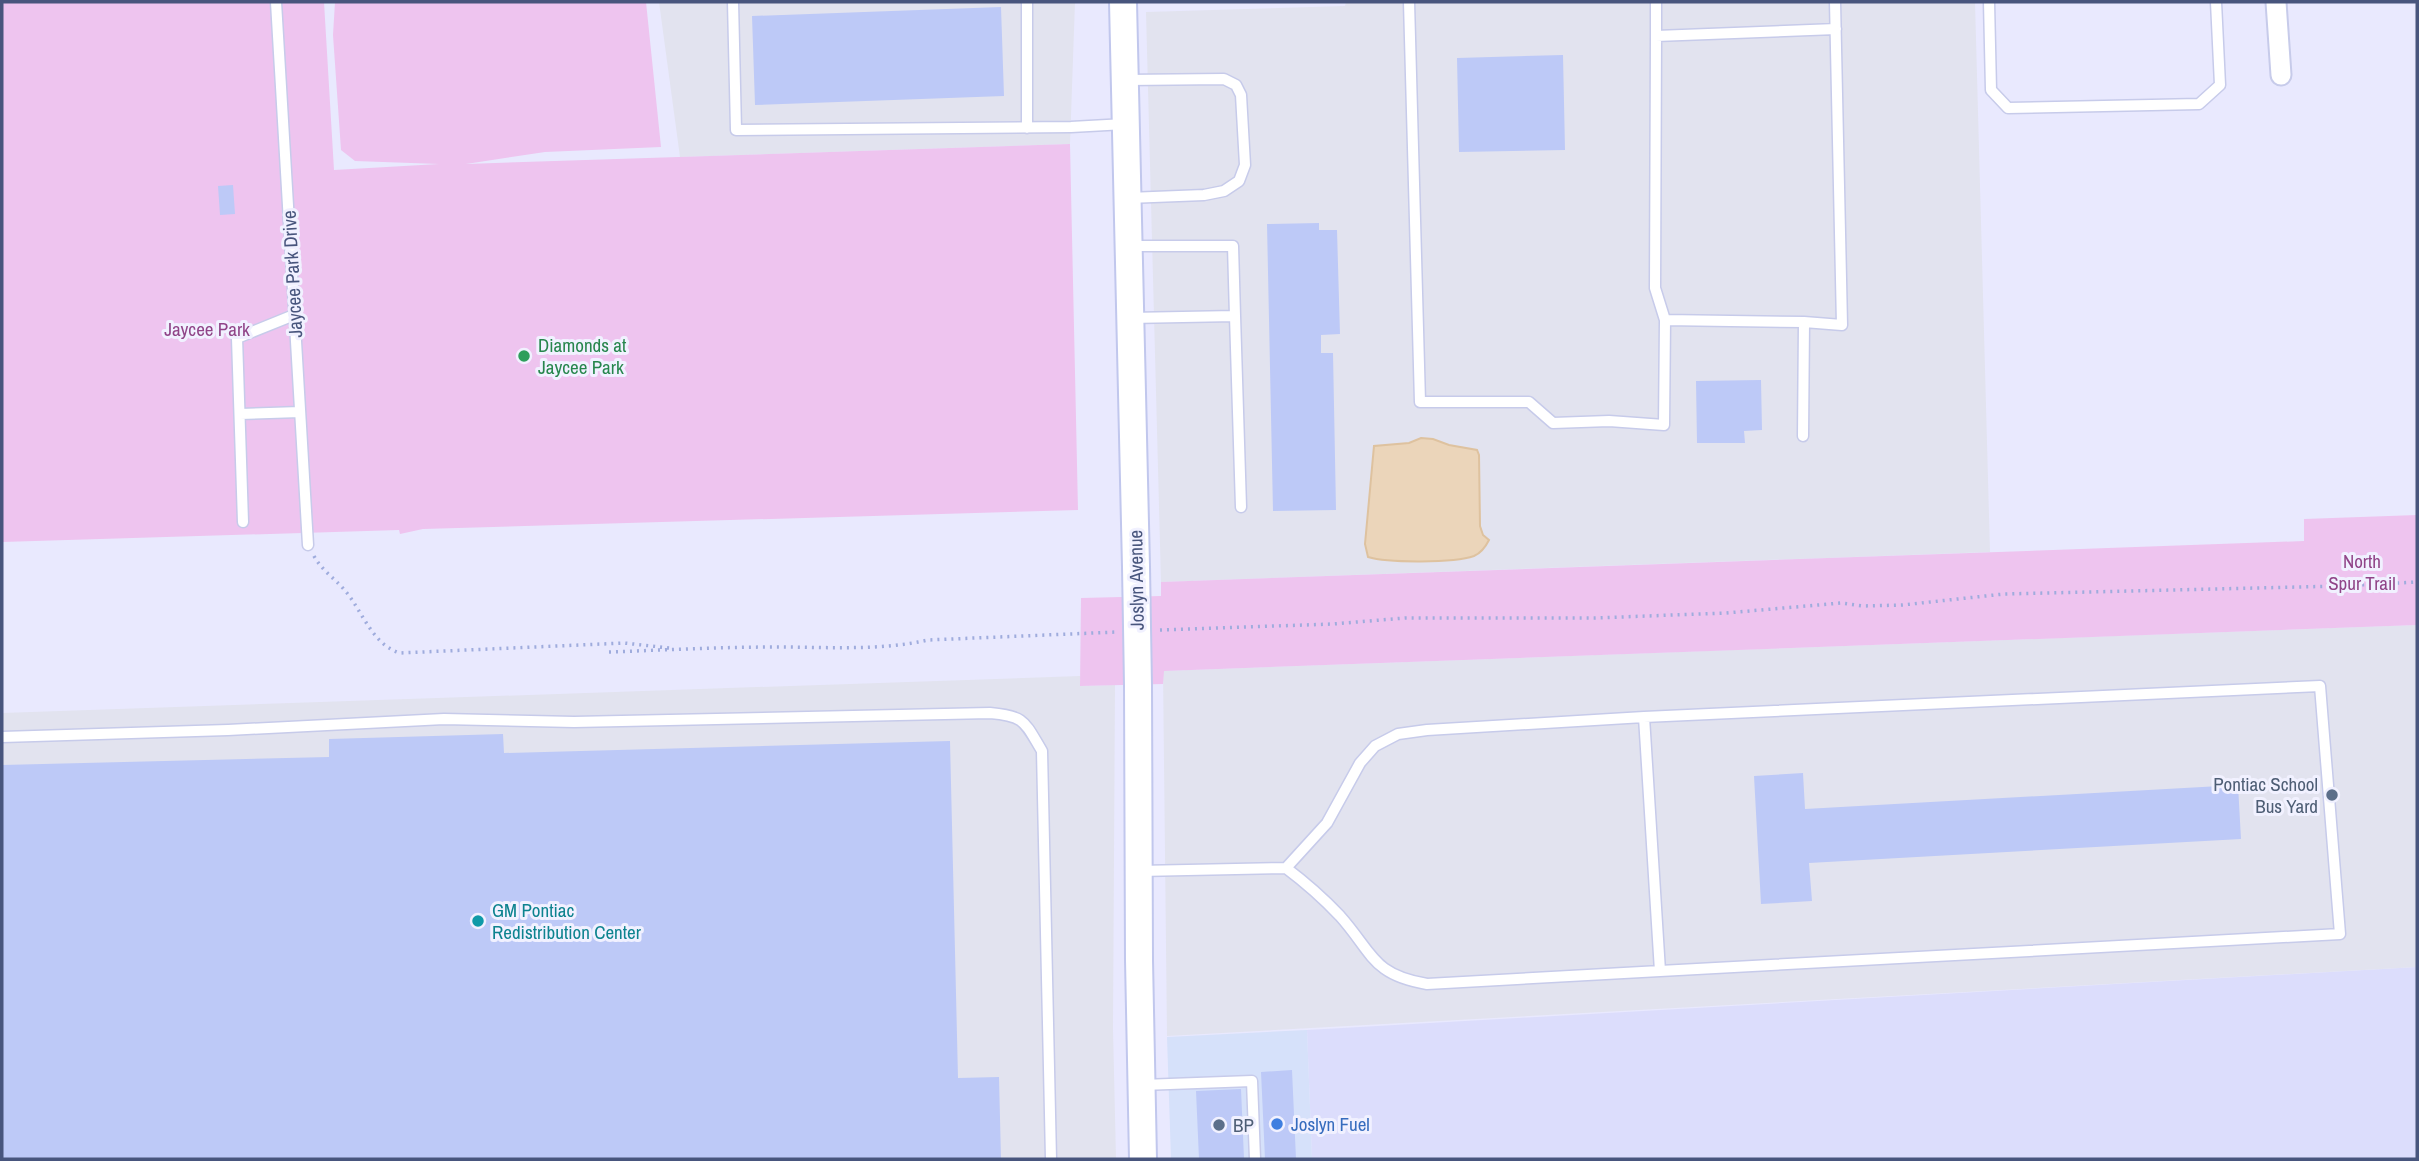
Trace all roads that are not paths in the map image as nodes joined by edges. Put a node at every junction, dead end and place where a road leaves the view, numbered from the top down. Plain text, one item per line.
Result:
1 (276, 2) edge
2 (733, 2) edge
3 (1027, 2) edge
4 (1123, 2) edge
5 (1409, 2) edge
6 (1656, 2) edge
7 (1835, 2) edge
8 (1989, 2) edge
9 (2216, 2) edge
10 (2276, 2) edge
11 (1836, 29) junction
12 (1656, 36) junction
13 (2281, 75) dead end
14 (1125, 80) junction
15 (1126, 124) junction
16 (1027, 128) junction
17 (1127, 198) junction
18 (1128, 246) junction
19 (294, 315) junction
20 (1235, 316) junction
21 (1130, 318) junction
22 (1665, 320) junction
23 (1804, 323) junction
24 (300, 412) junction
25 (240, 414) junction
26 (1803, 436) dead end
27 (1241, 507) dead end
28 (243, 522) dead end
29 (308, 545) road end
30 (1644, 716) junction
31 (2, 737) edge
32 (1286, 868) junction
33 (1139, 871) junction
34 (1660, 971) junction
35 (1142, 1085) junction
36 (1051, 1159) edge
37 (1143, 1159) edge
38 (1255, 1159) edge

1 - 19 lane, Jaycee Park Drive
2 - 16 lane
3 - 16 lane
4 - 14 main road, Joslyn Avenue
5 - 22 lane
6 - 12 lane
7 - 11 lane
8 - 9 lane
10 - 13 street
11 - 12 lane
11 - 23 lane
12 - 22 lane
14 - 15 main road, Joslyn Avenue
14 - 17 lane
15 - 16 lane
15 - 17 main road, Joslyn Avenue
17 - 18 main road, Joslyn Avenue
18 - 20 lane
18 - 21 main road, Joslyn Avenue
19 - 24 lane, Jaycee Park Drive
19 - 25 lane
20 - 21 lane
20 - 27 lane
21 - 33 main road, Joslyn Avenue, bridge
22 - 23 lane
23 - 26 lane
24 - 25 lane
24 - 29 lane, Jaycee Park Drive
25 - 28 lane
30 - 32 lane
30 - 34 lane
30 - 34 lane
31 - 36 lane
32 - 33 lane
32 - 34 lane
33 - 35 main road, Joslyn Avenue
35 - 37 main road, Joslyn Avenue
35 - 38 lane

